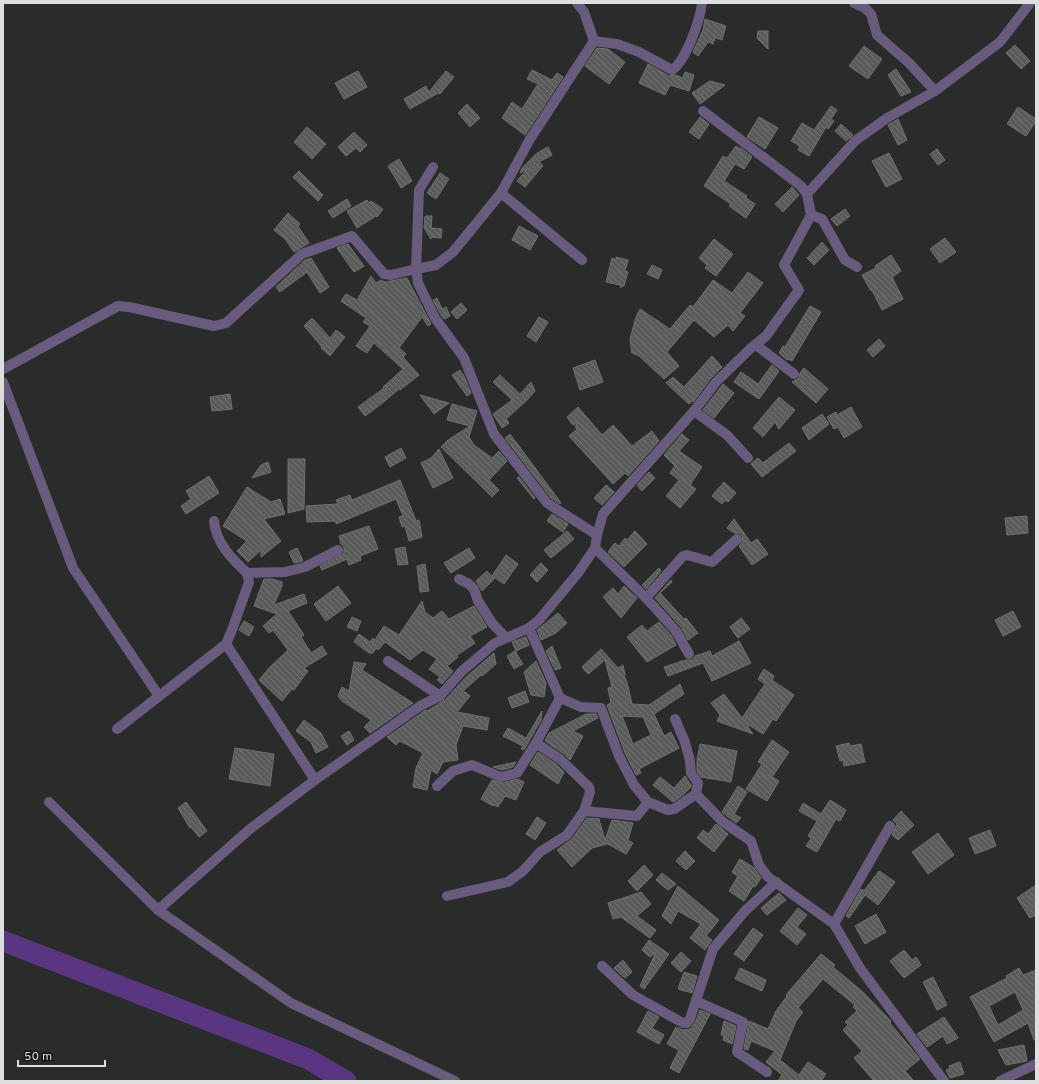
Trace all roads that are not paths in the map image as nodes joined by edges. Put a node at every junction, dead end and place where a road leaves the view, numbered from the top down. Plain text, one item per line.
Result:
1 (577, 3) edge
2 (702, 3) edge
3 (854, 3) edge
4 (1030, 3) edge
5 (594, 41) junction
6 (936, 91) junction
7 (703, 111) dead end
8 (434, 167) dead end
9 (501, 193) junction
10 (807, 194) junction
11 (811, 215) junction
12 (582, 260) dead end
13 (857, 267) dead end
14 (416, 269) junction
15 (756, 345) junction
16 (3, 369) edge
17 (794, 374) dead end
18 (3, 382) edge
19 (694, 411) junction
20 (748, 458) dead end
21 (214, 521) dead end
22 (597, 535) junction
23 (737, 540) dead end
24 (595, 548) junction
25 (338, 550) dead end
26 (248, 573) junction
27 (459, 579) dead end
28 (646, 598) junction
29 (529, 628) junction
30 (506, 638) junction
31 (226, 644) junction
32 (689, 654) dead end
33 (388, 661) dead end
34 (159, 696) junction
35 (440, 696) junction
36 (560, 698) junction
37 (675, 719) dead end
38 (117, 729) dead end
39 (536, 743) junction
40 (315, 780) junction
41 (437, 786) dead end
42 (696, 794) junction
43 (49, 802) dead end
44 (648, 802) junction
45 (584, 811) junction
46 (890, 826) dead end
47 (776, 882) junction
48 (447, 896) dead end
49 (158, 910) junction
50 (834, 924) junction
51 (602, 966) dead end
52 (696, 1001) junction
53 (1036, 1064) edge
54 (767, 1072) dead end
55 (455, 1081) edge
56 (944, 1081) edge
57 (1000, 1081) edge

1 - 5 street
2 - 5 street
3 - 6 street
4 - 6 street
5 - 9 street
6 - 10 street
7 - 10 street
8 - 14 street
9 - 12 street
9 - 14 street
10 - 11 street
11 - 13 street
11 - 15 street
14 - 16 street
14 - 22 street
15 - 17 street
15 - 19 street
18 - 34 street
19 - 20 street
19 - 22 street
21 - 26 street
22 - 24 street
23 - 28 street
24 - 28 street
24 - 29 street
25 - 26 street
26 - 31 street
27 - 30 street
28 - 32 street
29 - 30 street
29 - 36 street
30 - 35 street
31 - 34 street
31 - 40 street
33 - 35 street
34 - 38 street
35 - 40 street
36 - 39 street
36 - 44 street
37 - 42 street
39 - 41 street
39 - 45 street
40 - 49 street
42 - 44 street
42 - 47 street
43 - 49 street
44 - 45 street
45 - 48 street
46 - 50 street
47 - 50 street
47 - 52 street
49 - 55 street
50 - 56 street
51 - 52 street
52 - 54 street
53 - 57 street

